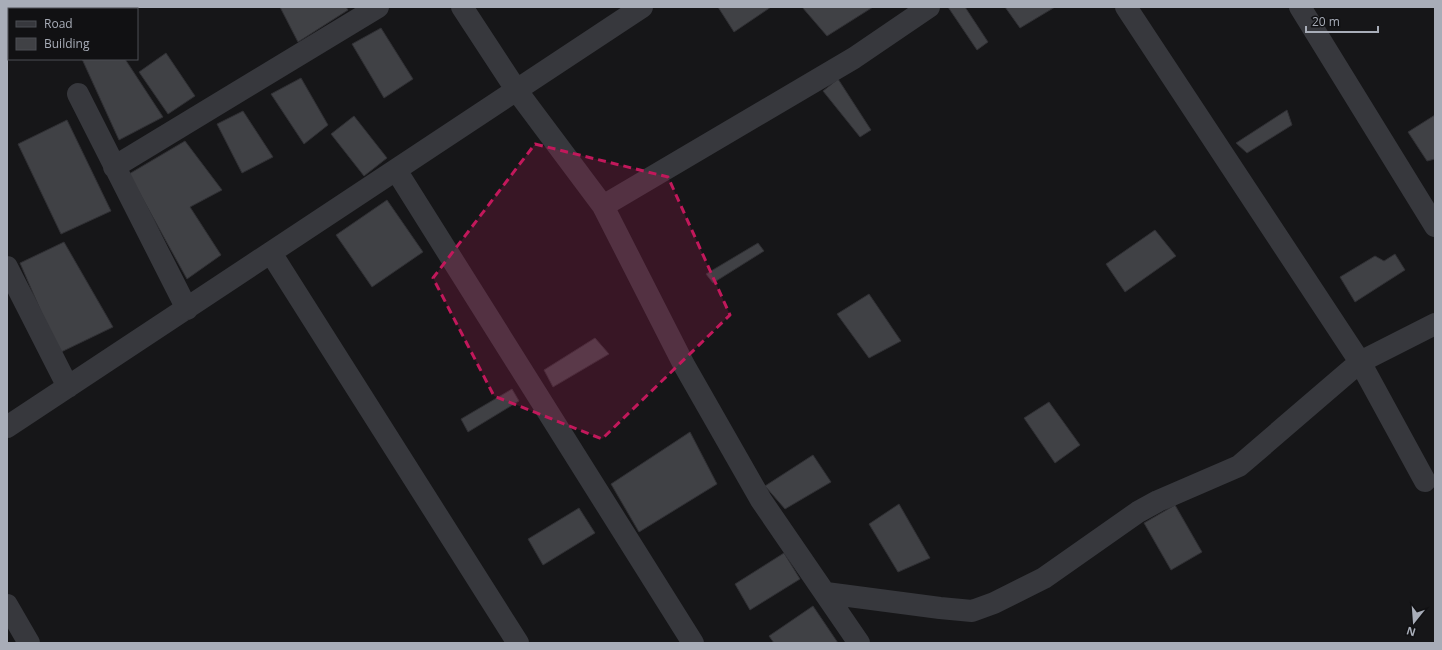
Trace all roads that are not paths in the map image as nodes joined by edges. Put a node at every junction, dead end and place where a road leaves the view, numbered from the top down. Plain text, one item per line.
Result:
1 (378, 7) edge
2 (462, 7) edge
3 (642, 7) edge
4 (929, 7) edge
5 (1126, 7) edge
6 (1300, 7) edge
7 (517, 91) junction
8 (78, 94) dead end
9 (114, 167) junction
10 (396, 170) junction
11 (602, 206) junction
12 (1435, 226) edge
13 (271, 253) junction
14 (7, 267) edge
15 (187, 309) junction
16 (1435, 324) edge
17 (1360, 362) junction
18 (68, 387) junction
19 (7, 428) edge
20 (1425, 481) dead end
21 (826, 593) junction
22 (7, 605) edge
23 (29, 643) edge
24 (518, 643) edge
25 (693, 643) edge
26 (859, 643) edge

1 - 9 street
2 - 7 street
3 - 7 street
4 - 11 street
5 - 17 street
6 - 12 street
7 - 10 street
7 - 11 street
8 - 9 street
9 - 15 street
10 - 13 street
10 - 25 street
11 - 21 street
13 - 15 street
13 - 24 street
14 - 18 street
15 - 18 street
16 - 17 street
17 - 20 street
17 - 21 street
18 - 19 street
21 - 26 street
22 - 23 street

